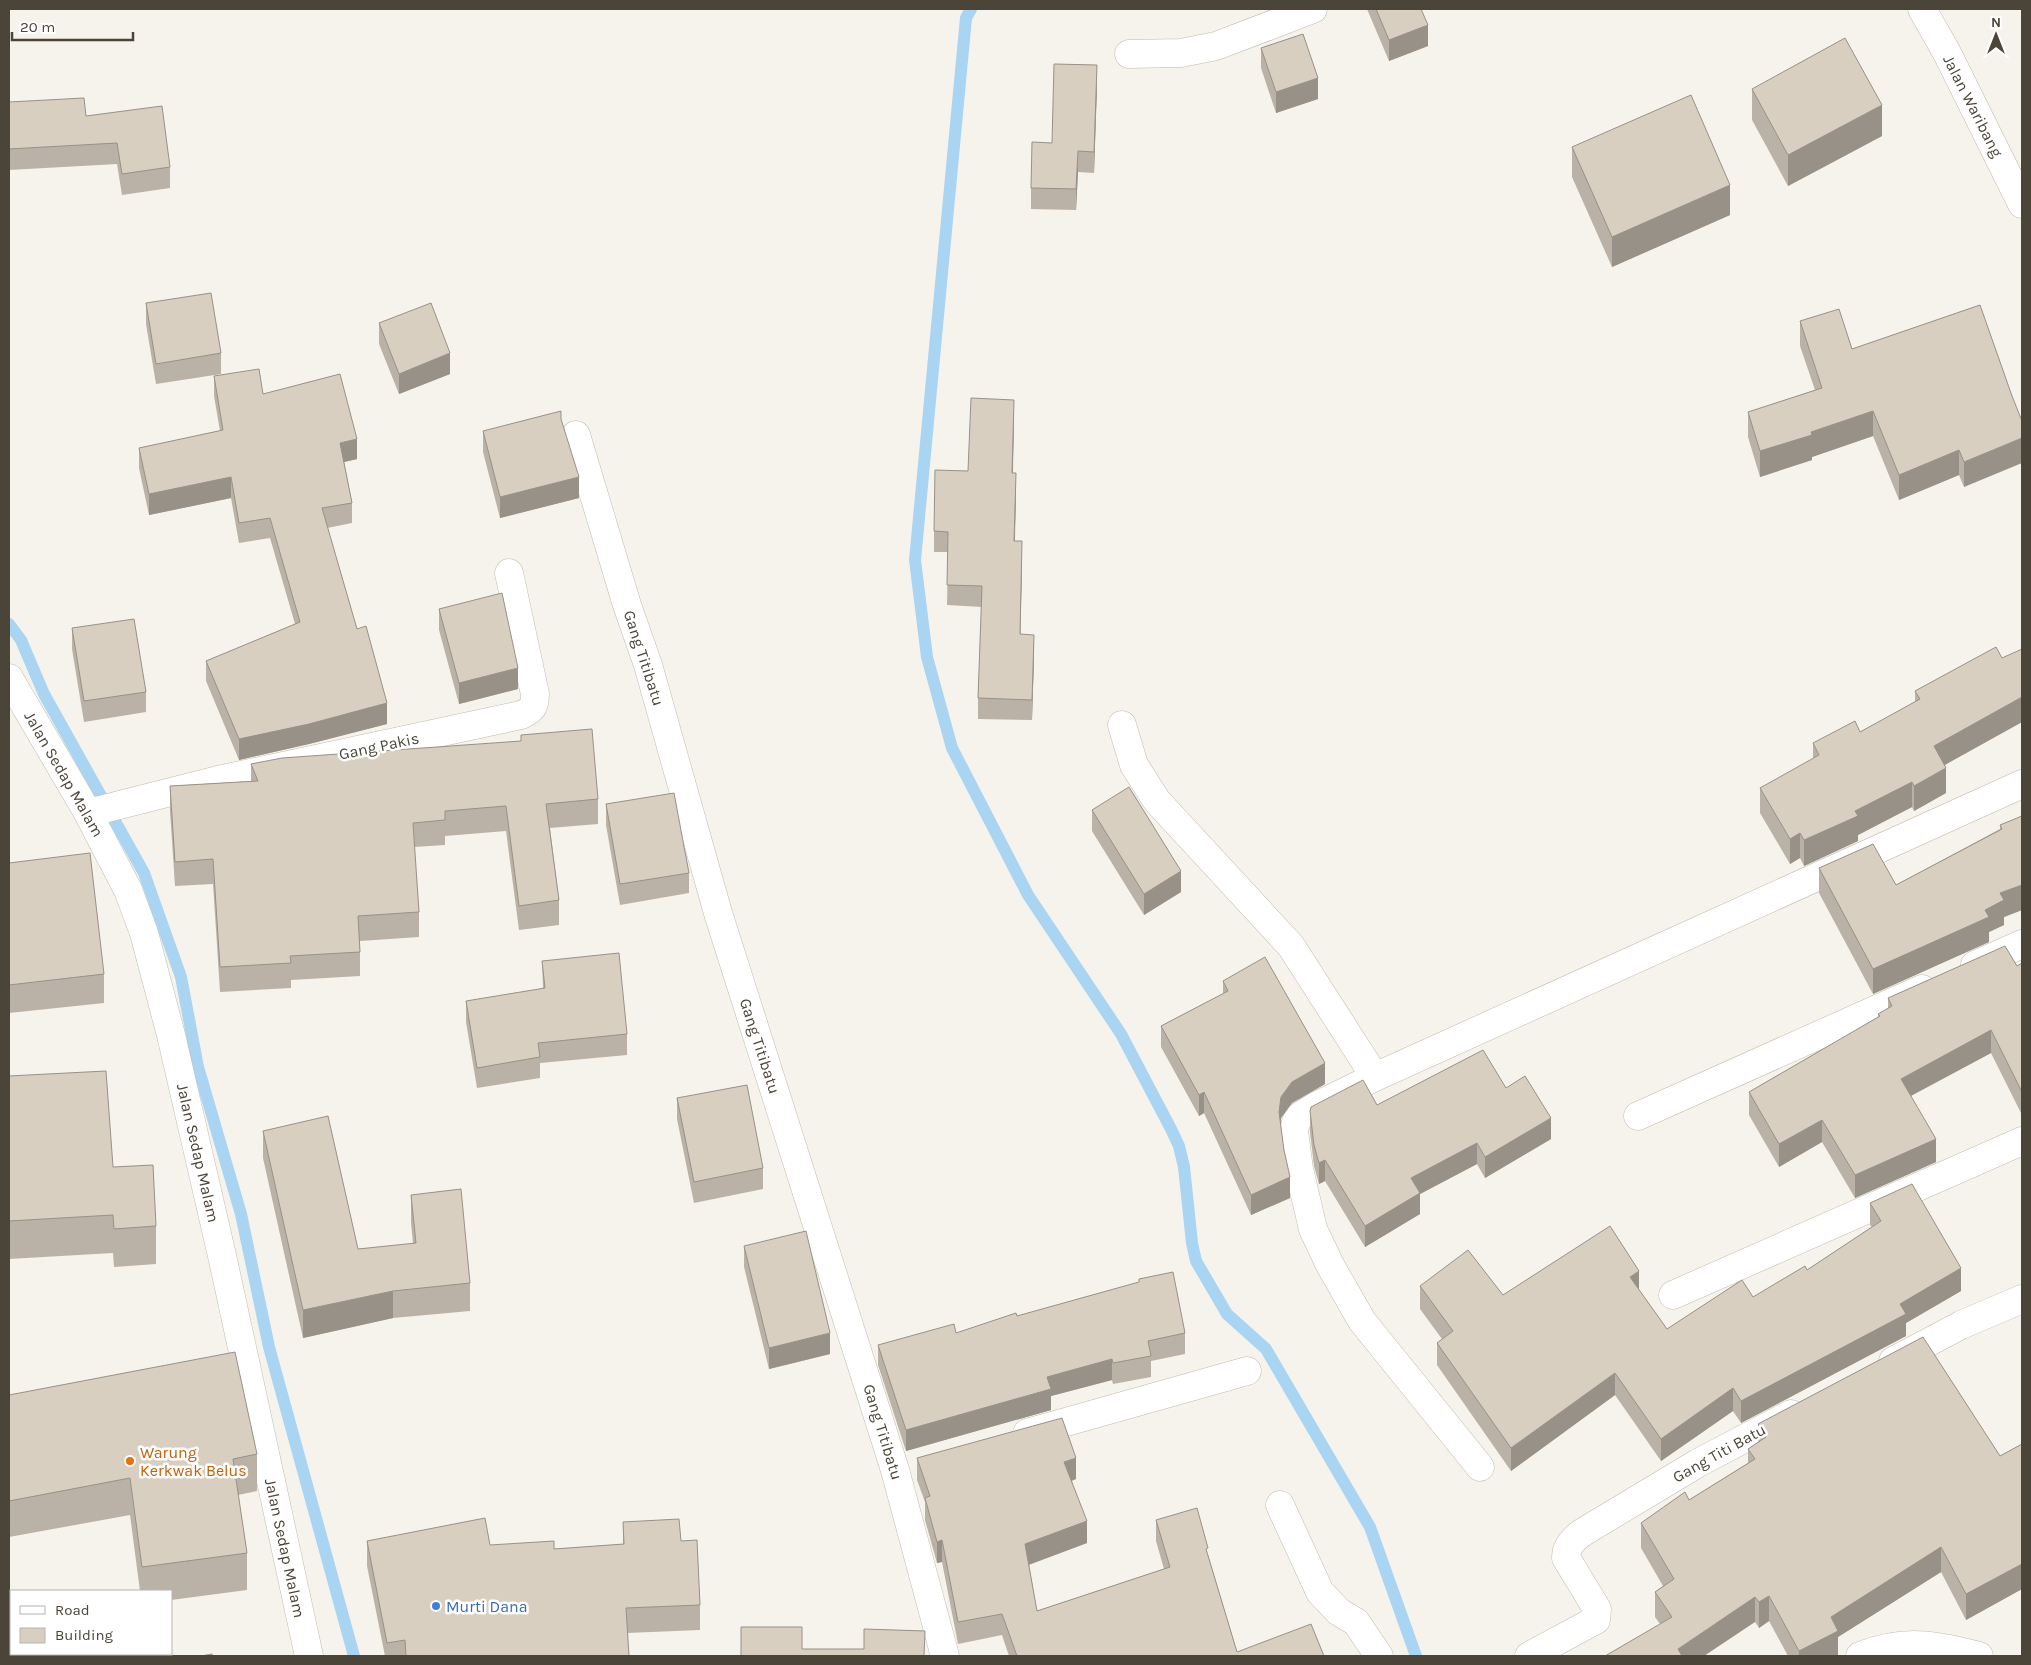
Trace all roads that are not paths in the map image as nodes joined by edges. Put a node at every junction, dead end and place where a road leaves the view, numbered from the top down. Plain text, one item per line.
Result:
1 (1313, 9) edge
2 (1922, 9) edge
3 (1130, 54) dead end
4 (2022, 204) edge
5 (576, 435) dead end
6 (509, 573) dead end
7 (12, 693) edge
8 (1122, 725) dead end
9 (2022, 784) edge
10 (101, 809) junction
11 (108, 851) junction
12 (81, 856) edge
13 (2022, 944) edge
14 (1375, 1077) junction
15 (1638, 1116) dead end
16 (2022, 1141) edge
17 (1673, 1295) dead end
18 (2022, 1299) edge
19 (1247, 1371) dead end
20 (1873, 1371) edge
21 (1812, 1403) edge
22 (1000, 1440) edge
23 (1480, 1467) dead end
24 (1280, 1505) dead end
25 (309, 1656) edge
26 (945, 1656) edge
27 (1379, 1656) edge
28 (1529, 1656) edge
29 (1860, 1656) edge
30 (1979, 1656) edge

1 - 3 street
2 - 4 street, Jalan Waribang
5 - 26 street, Gang Titibatu
6 - 10 street, Gang Pakis
7 - 10 street, Jalan Sedap Malam
8 - 14 street
9 - 14 street
10 - 11 street, Jalan Sedap Malam
11 - 12 street
11 - 25 street, Jalan Sedap Malam
13 - 15 street
14 - 23 street
16 - 17 street
18 - 20 street
19 - 22 street
21 - 28 street, Gang Titi Batu
24 - 27 street
29 - 30 street

